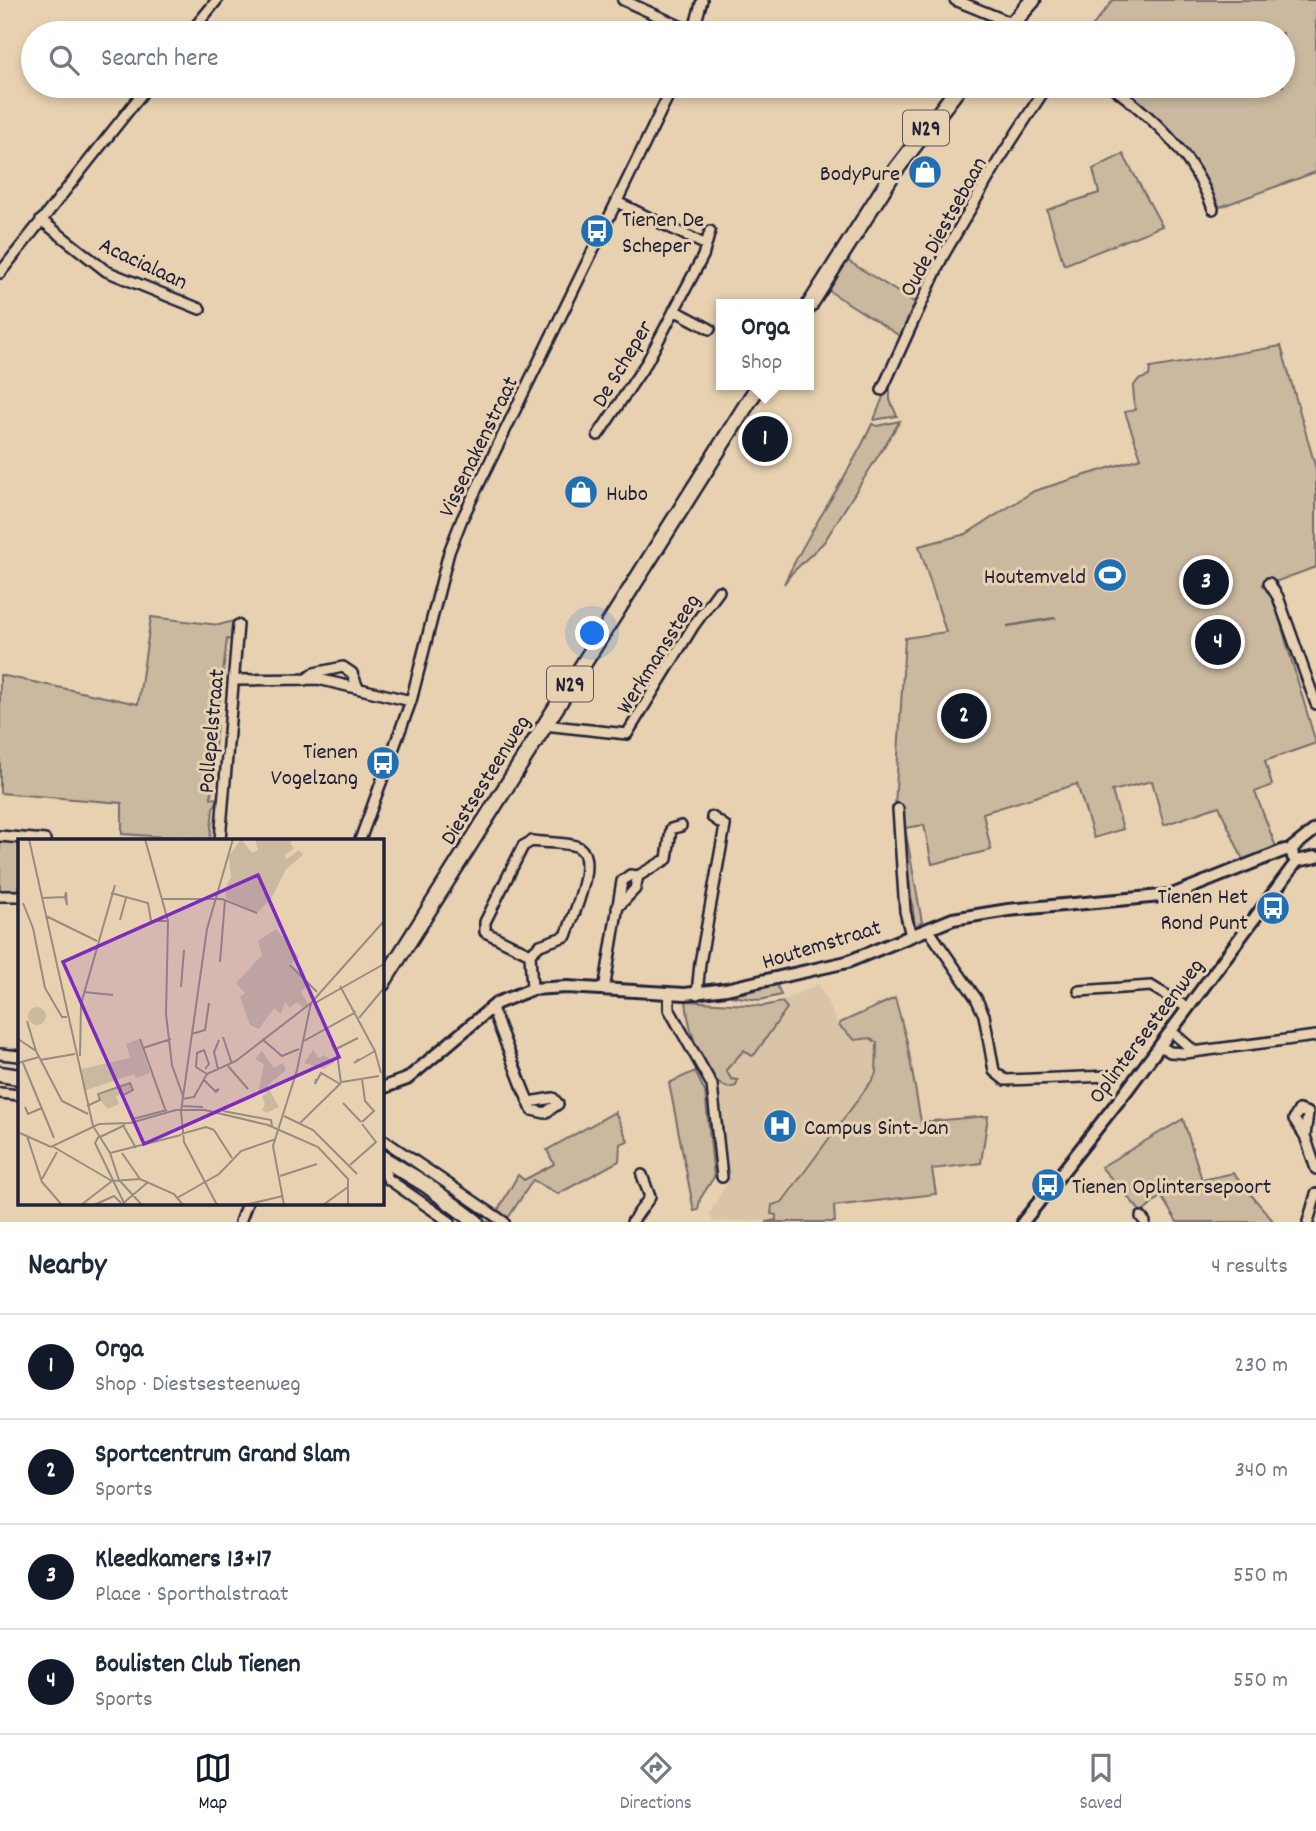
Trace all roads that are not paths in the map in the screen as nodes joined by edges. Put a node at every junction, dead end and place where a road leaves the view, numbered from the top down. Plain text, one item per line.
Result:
1 (217, 0) edge
2 (623, 0) edge
3 (702, 0) edge
4 (955, 0) edge
5 (1033, 0) edge
6 (200, 21) edge
7 (668, 21) edge
8 (696, 21) edge
9 (993, 21) edge
10 (1015, 21) edge
11 (138, 98) edge
12 (667, 98) edge
13 (951, 98) edge
14 (1039, 98) edge
15 (1124, 98) edge
16 (617, 202) junction
17 (1213, 209) dead end
18 (41, 220) junction
19 (710, 231) dead end
20 (706, 245) junction
21 (0, 273) edge
22 (813, 299) edge
23 (200, 309) dead end
24 (674, 310) junction
25 (710, 329) dead end
26 (756, 390) edge
27 (882, 390) dead end
28 (598, 435) dead end
29 (1269, 583) dead end
30 (719, 592) dead end
31 (238, 625) dead end
32 (234, 680) junction
33 (304, 680) junction
34 (358, 688) junction
35 (411, 701) junction
36 (1316, 704) edge
37 (544, 725) junction
38 (898, 809) dead end
39 (712, 817) dead end
40 (681, 826) dead end
41 (1316, 830) edge
42 (0, 836) edge
43 (27, 839) edge
44 (220, 839) edge
45 (361, 839) edge
46 (1294, 856) junction
47 (1316, 857) edge
48 (638, 876) junction
49 (0, 896) edge
50 (18, 896) edge
51 (617, 908) junction
52 (928, 929) junction
53 (911, 936) junction
54 (530, 954) junction
55 (383, 982) edge
56 (531, 989) junction
57 (604, 990) junction
58 (1079, 992) dead end
59 (669, 993) junction
60 (697, 994) junction
61 (492, 1007) junction
62 (1188, 1008) junction
63 (1171, 1031) junction
64 (1316, 1036) edge
65 (1160, 1046) junction
66 (1194, 1051) junction
67 (0, 1054) edge
68 (18, 1056) edge
69 (0, 1074) edge
70 (1109, 1076) dead end
71 (18, 1079) edge
72 (18, 1079) edge
73 (0, 1080) edge
74 (383, 1088) edge
75 (0, 1093) edge
76 (18, 1096) edge
77 (529, 1102) dead end
78 (1305, 1136) dead end
79 (383, 1140) edge
80 (383, 1165) edge
81 (383, 1166) edge
82 (383, 1167) edge
83 (1316, 1169) edge
84 (642, 1175) dead end
85 (722, 1177) dead end
86 (1316, 1194) edge
87 (247, 1204) edge
88 (240, 1222) edge
89 (450, 1222) edge
90 (469, 1222) edge
91 (476, 1222) edge
92 (504, 1222) edge
93 (632, 1222) edge
94 (1023, 1222) edge
95 (1308, 1222) edge

1 - 6 street
2 - 7 street
3 - 8 street
4 - 9 street
5 - 10 main road
11 - 18 street
12 - 16 street, Vissenakenstraat
13 - 22 main road, N29
14 - 27 street, Oude Diestsebaan
15 - 17 street
16 - 20 street
16 - 35 street, Vissenakenstraat
18 - 21 street
18 - 23 street, Acacialaan
19 - 20 street, De Scheper
20 - 24 street, De Scheper
24 - 25 street, De Scheper
24 - 28 street, De Scheper
26 - 37 main road, Diestsesteenweg / N29
29 - 36 street
30 - 37 street, Werkmanssteeg
31 - 32 street, Pollepelstraat
32 - 33 street
32 - 44 street, Pollepelstraat
33 - 34 street
33 - 34 street
34 - 35 street
35 - 45 street, Vissenakenstraat
37 - 55 main road, Diestsesteenweg / N29
38 - 53 street
39 - 60 street
40 - 48 street
41 - 46 street, Houtemstraat
42 - 43 street
46 - 47 street, Houtemstraat
46 - 52 street, Houtemstraat
46 - 62 street, Oplintersesteenweg
48 - 51 street
48 - 51 street
49 - 50 street
51 - 57 street
52 - 53 street, Houtemstraat
52 - 70 street
53 - 60 street, Houtemstraat
54 - 54 street
54 - 56 street
56 - 57 street, Houtemstraat
56 - 61 street, Houtemstraat
57 - 59 street, Houtemstraat
58 - 62 street
59 - 60 street, Houtemstraat
59 - 85 street
61 - 74 street, Houtemstraat
61 - 77 street
62 - 63 street, Oplintersesteenweg
63 - 65 street, Oplintersesteenweg
63 - 66 street
64 - 66 street
65 - 66 street
65 - 94 street, Oplintersesteenweg
67 - 68 street
69 - 71 main road
72 - 73 main road
75 - 76 street
78 - 83 street
79 - 92 street
80 - 91 main road
81 - 90 main road
82 - 89 street
84 - 93 street
86 - 95 street
87 - 88 street

